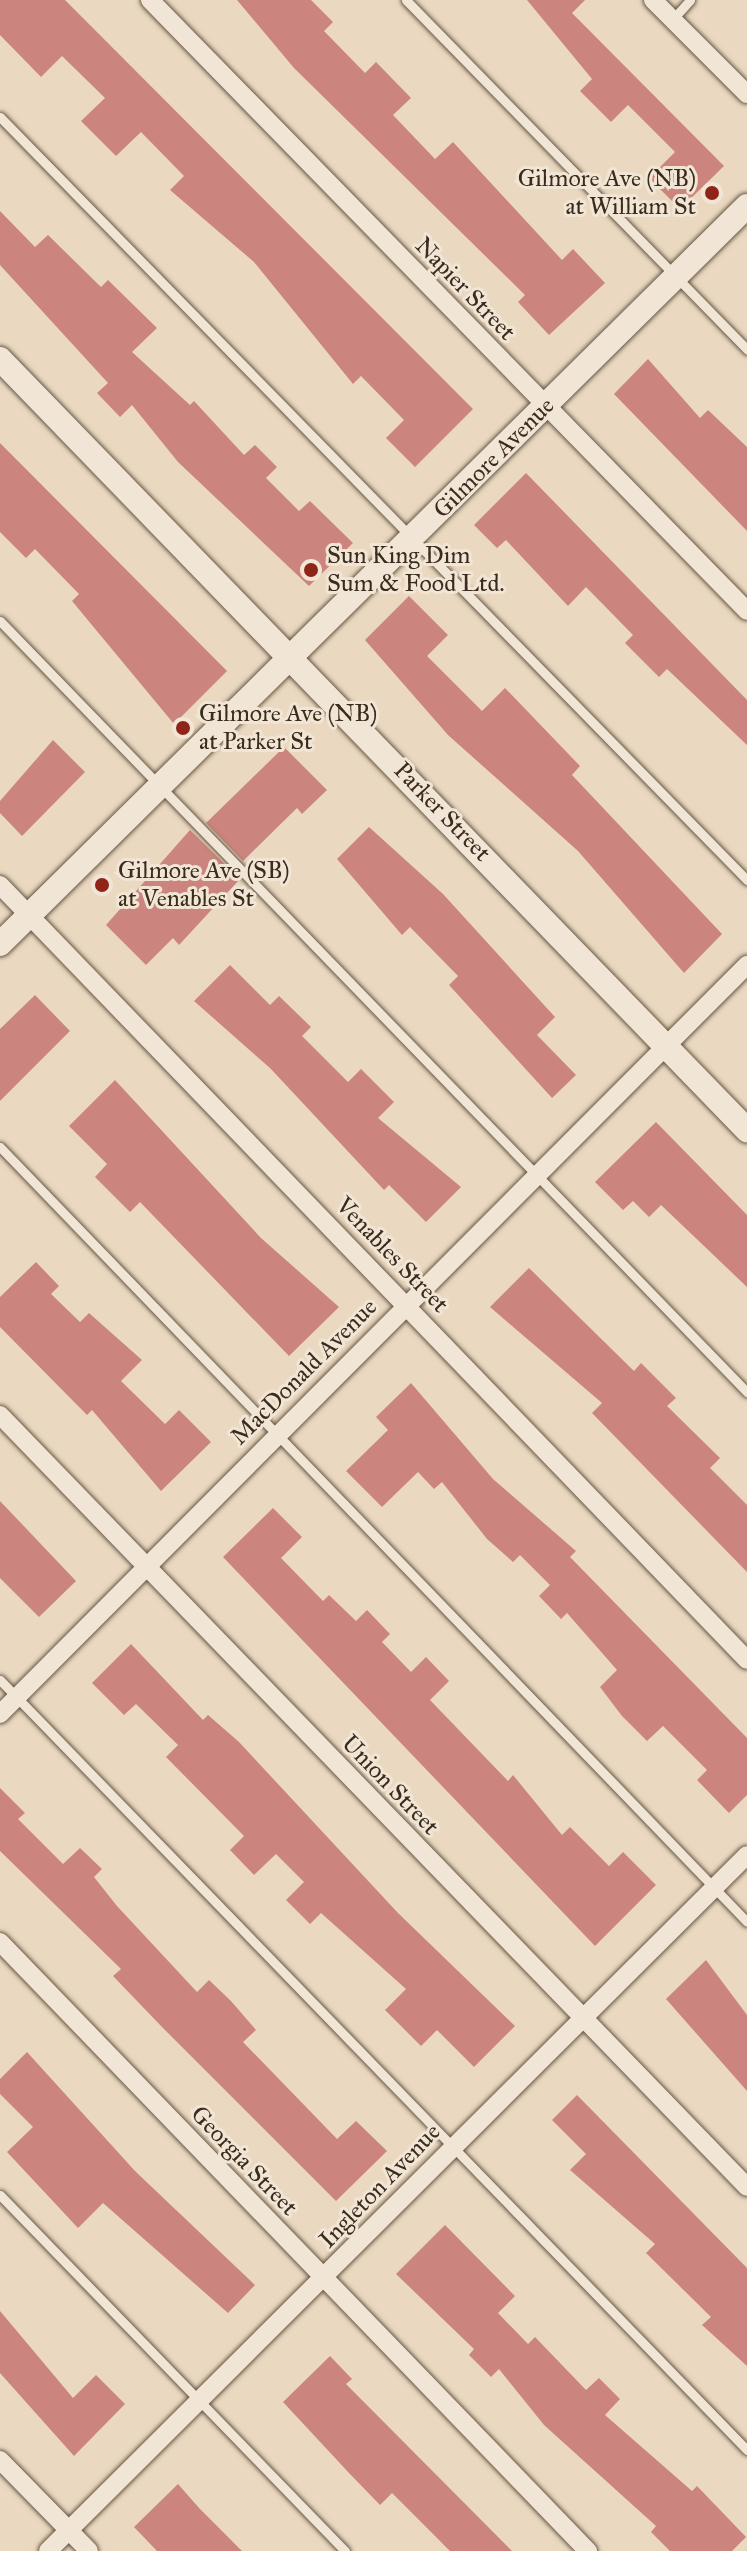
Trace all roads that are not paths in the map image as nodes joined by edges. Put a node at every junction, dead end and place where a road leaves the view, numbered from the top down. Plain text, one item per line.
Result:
1 (150, 0) edge
2 (406, 0) edge
3 (653, 0) edge
4 (690, 0) edge
5 (672, 20) junction
6 (747, 94) edge
7 (0, 117) edge
8 (747, 206) edge
9 (675, 277) junction
10 (747, 350) edge
11 (0, 359) edge
12 (546, 407) junction
13 (414, 538) junction
14 (747, 611) edge
15 (0, 621) edge
16 (292, 658) junction
17 (162, 785) junction
18 (747, 880) edge
19 (0, 885) edge
20 (30, 915) junction
21 (0, 944) edge
22 (747, 965) edge
23 (666, 1045) junction
24 (747, 1130) edge
25 (0, 1147) edge
26 (537, 1174) junction
27 (406, 1304) junction
28 (747, 1392) edge
29 (0, 1415) edge
30 (275, 1434) junction
31 (146, 1567) junction
32 (747, 1660) edge
33 (0, 1680) edge
34 (16, 1697) junction
35 (0, 1714) edge
36 (747, 1855) edge
37 (714, 1887) junction
38 (747, 1922) edge
39 (0, 1942) edge
40 (583, 2018) junction
41 (453, 2145) junction
42 (747, 2187) edge
43 (0, 2195) edge
44 (324, 2278) junction
45 (199, 2400) junction
46 (747, 2450) edge
47 (0, 2460) edge
48 (69, 2531) junction
49 (48, 2551) edge
50 (89, 2551) edge
51 (345, 2551) edge
52 (588, 2551) edge

1 - 12 street, Napier Street
2 - 9 lane
3 - 5 street
4 - 5 lane
5 - 6 street
7 - 13 lane
8 - 9 street, Gilmore Avenue
9 - 10 lane
9 - 12 street, Gilmore Avenue
11 - 16 street, Parker Street
12 - 13 street, Gilmore Avenue
12 - 14 street, Napier Street
13 - 16 street, Gilmore Avenue
13 - 18 lane
15 - 17 lane
16 - 17 street, Gilmore Avenue
16 - 23 street, Parker Street
17 - 20 street, Gilmore Avenue
17 - 26 lane
19 - 20 street, Venables Street
20 - 21 street, Gilmore Avenue
20 - 27 street, Venables Street
22 - 23 street, MacDonald Avenue
23 - 24 street, Parker Street
23 - 26 street, MacDonald Avenue
25 - 30 lane
26 - 27 street, MacDonald Avenue
26 - 28 lane
27 - 30 street, MacDonald Avenue
27 - 32 street, Venables Street
29 - 31 street, Union Street
30 - 31 street, MacDonald Avenue
30 - 37 lane
31 - 34 street, MacDonald Avenue
31 - 40 street, Union Street
33 - 34 lane
34 - 35 street, MacDonald Avenue
34 - 41 lane
36 - 37 street, Ingleton Avenue
37 - 38 lane
37 - 40 street, Ingleton Avenue
39 - 44 street, Georgia Street
40 - 41 street, Ingleton Avenue
40 - 42 street, Union Street
41 - 44 street, Ingleton Avenue
41 - 46 lane
43 - 45 lane
44 - 45 street, Ingleton Avenue
44 - 52 street, Georgia Street
45 - 48 street, Ingleton Avenue
45 - 51 lane
47 - 48 street
48 - 49 street, Ingleton Avenue
48 - 50 street

